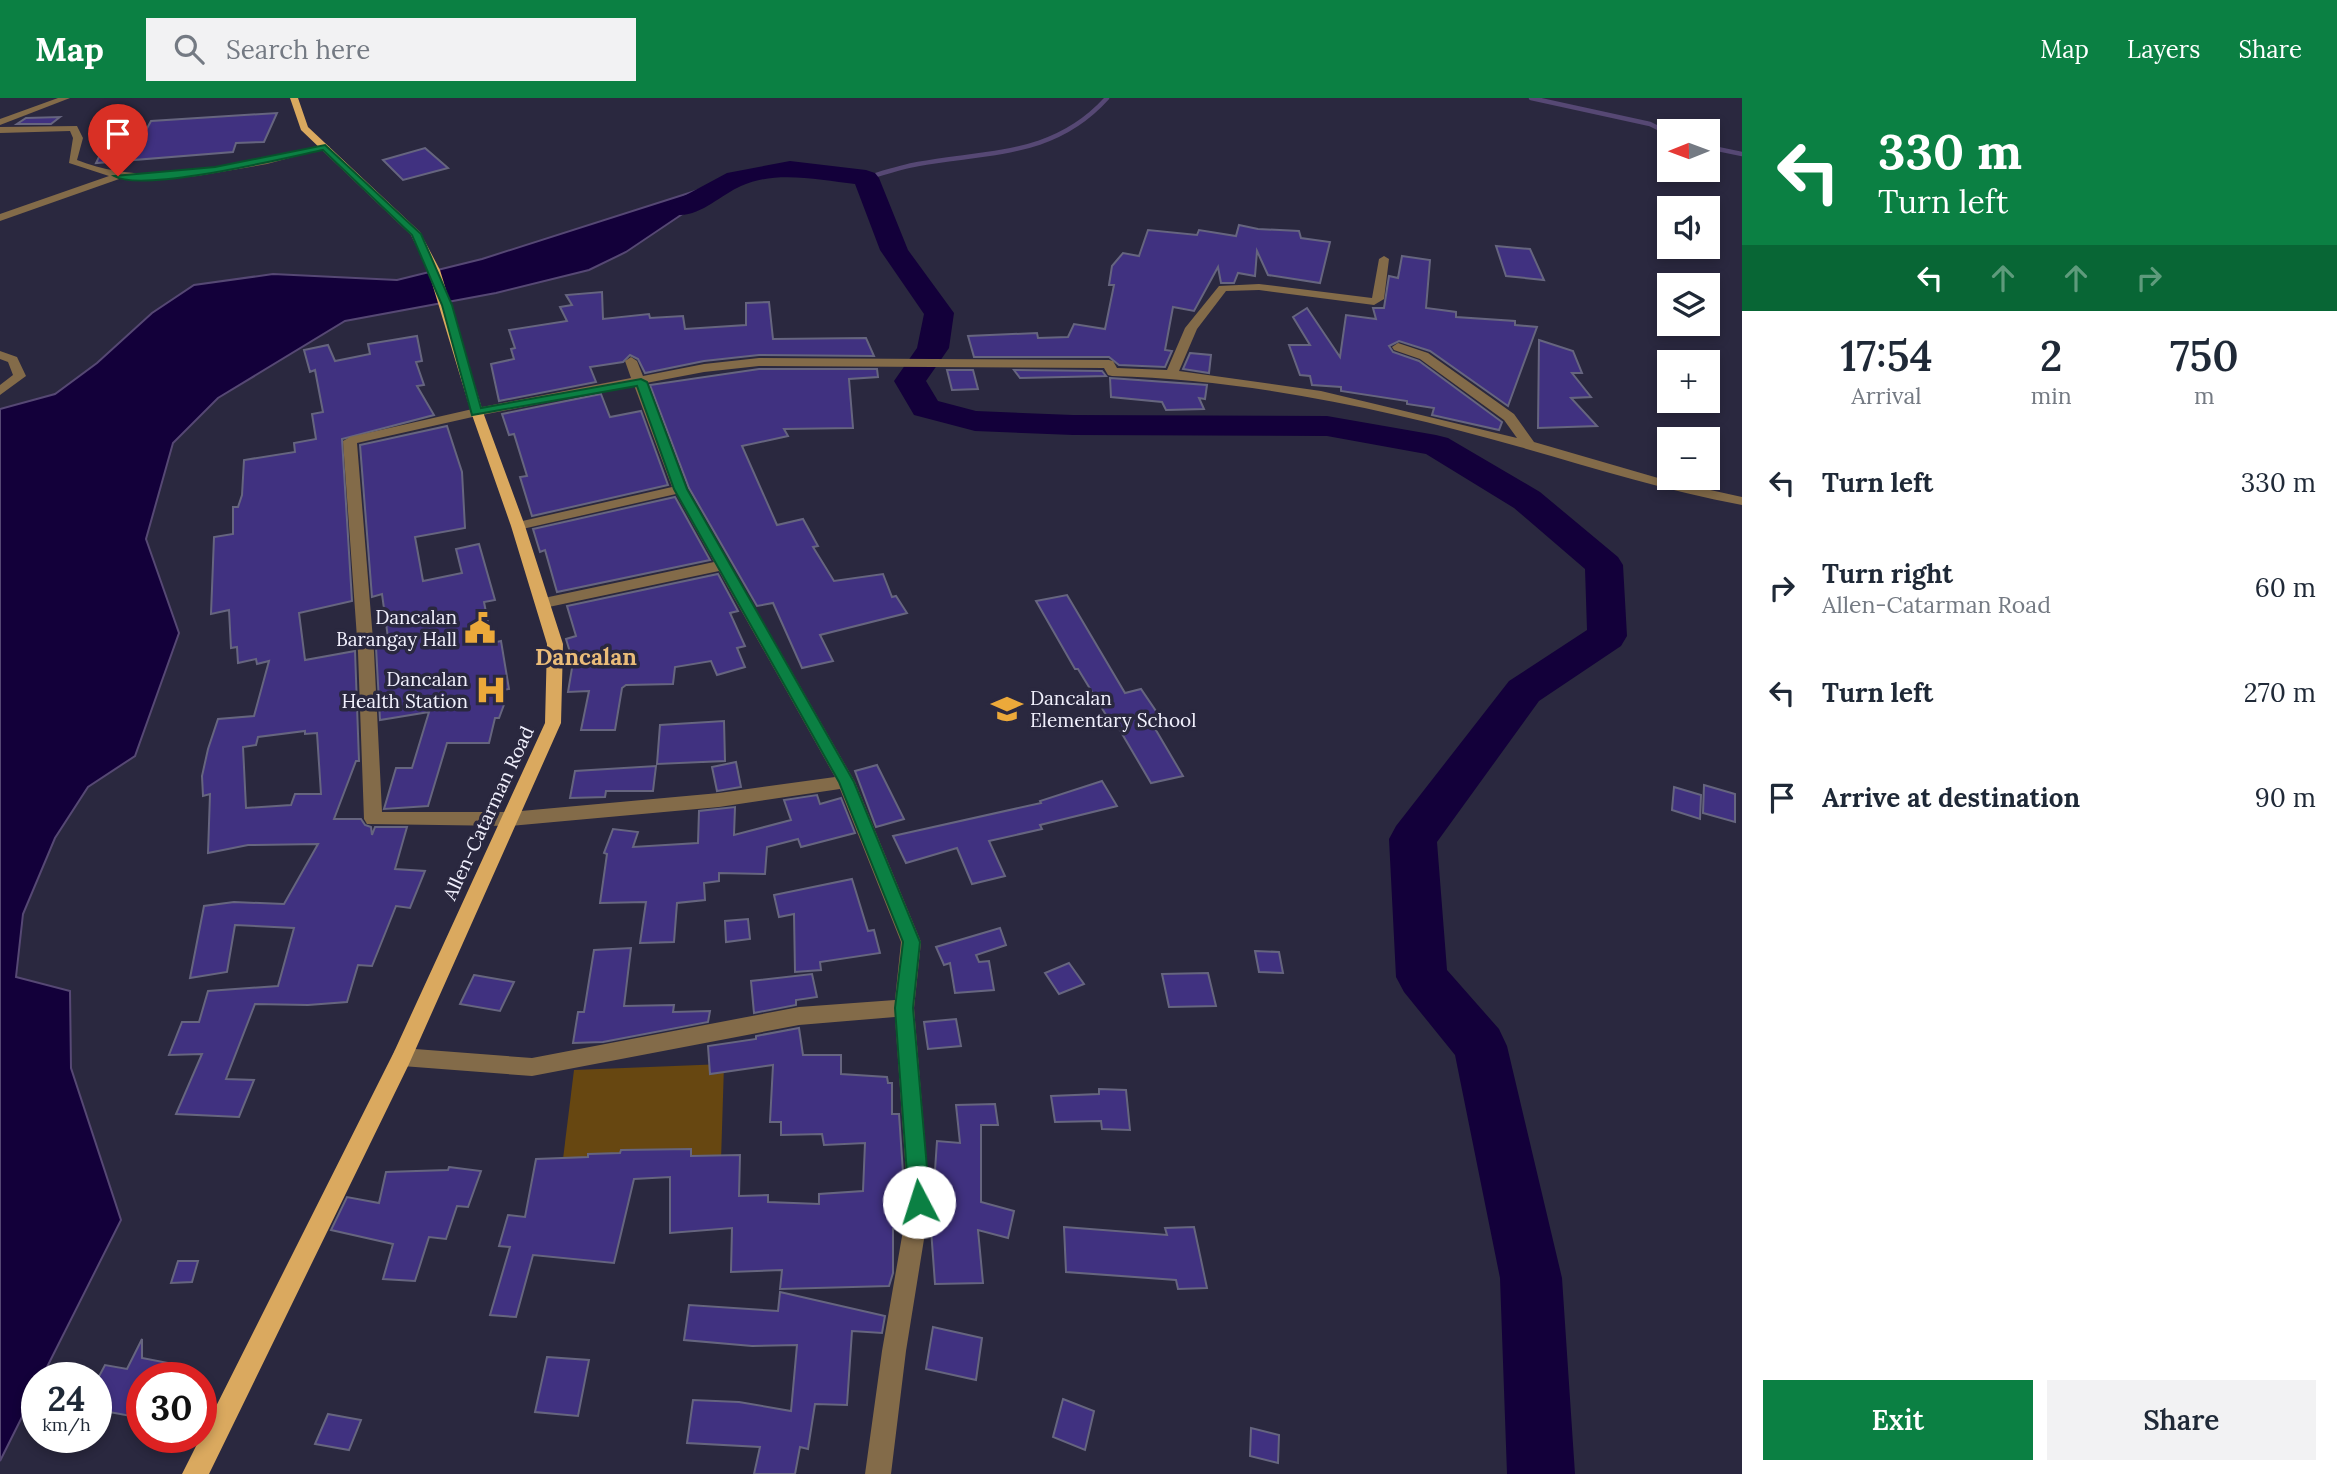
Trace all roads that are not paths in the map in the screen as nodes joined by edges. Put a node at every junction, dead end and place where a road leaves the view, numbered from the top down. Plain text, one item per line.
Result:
1 (66, 98) edge
2 (295, 98) edge
3 (0, 122) edge
4 (0, 130) edge
5 (325, 147) junction
6 (118, 176) junction
7 (0, 218) edge
8 (1384, 259) dead end
9 (1398, 347) dead end
10 (0, 355) edge
11 (631, 361) dead end
12 (1171, 375) junction
13 (641, 382) junction
14 (0, 391) edge
15 (477, 412) junction
16 (1529, 445) junction
17 (680, 489) junction
18 (1742, 501) edge
19 (518, 526) junction
20 (723, 565) junction
21 (544, 603) junction
22 (846, 782) junction
23 (510, 819) junction
24 (904, 1008) junction
25 (402, 1057) junction
26 (195, 1474) edge
27 (878, 1474) edge

1 - 3 street
2 - 5 main road, Allen-Catarman Road
4 - 6 street
5 - 6 street
5 - 15 main road, Allen-Catarman Road
6 - 7 street
8 - 12 street
9 - 16 street
10 - 14 street
11 - 13 street
12 - 13 street
12 - 16 street
13 - 15 street
13 - 17 street
15 - 19 main road, Allen-Catarman Road
15 - 23 street
16 - 18 street
17 - 19 street
17 - 20 street
19 - 21 main road, Allen-Catarman Road
20 - 21 street
20 - 22 street
21 - 23 main road, Allen-Catarman Road
22 - 23 street
22 - 24 street
23 - 25 main road, Allen-Catarman Road
24 - 25 street
24 - 27 street
25 - 26 main road, Allen-Catarman Road

